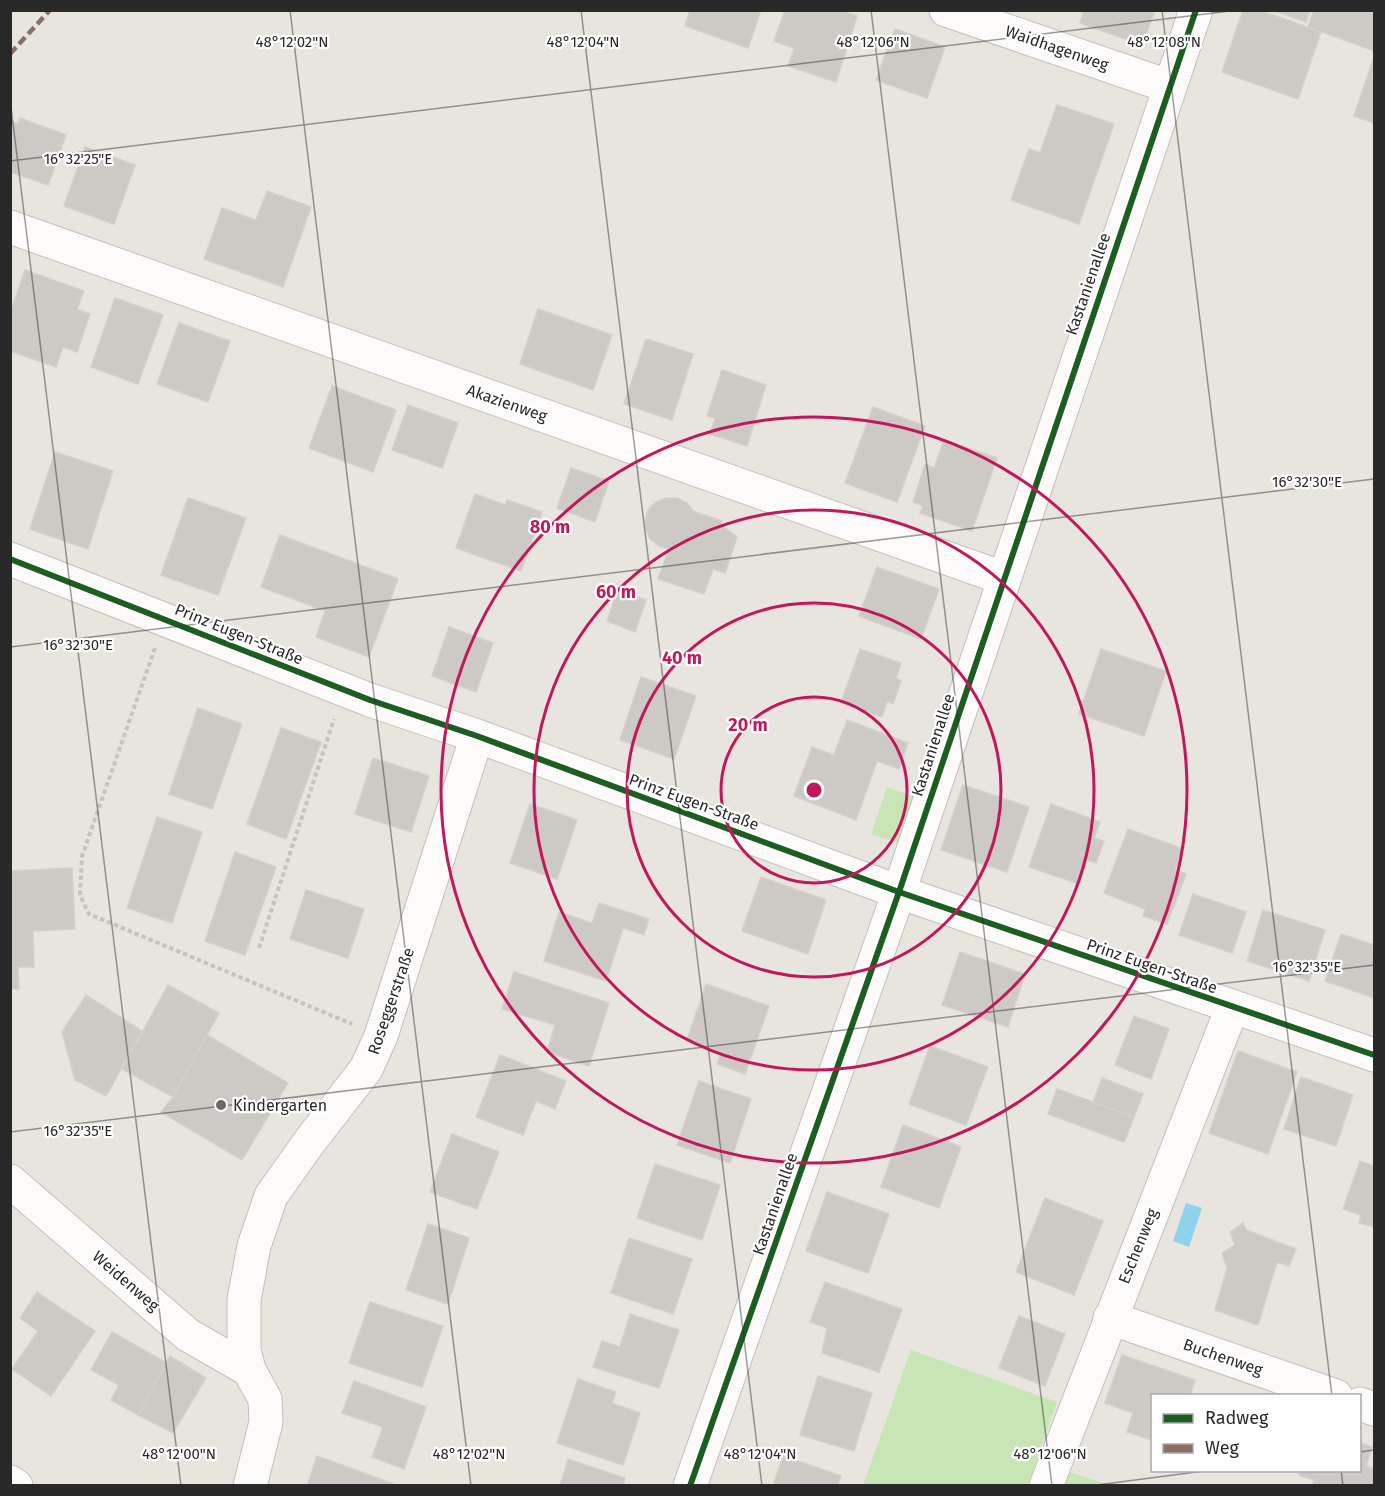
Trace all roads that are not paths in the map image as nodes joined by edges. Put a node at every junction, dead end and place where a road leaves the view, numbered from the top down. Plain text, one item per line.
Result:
1 (945, 10) edge
2 (1196, 10) edge
3 (1168, 86) junction
4 (10, 227) edge
5 (10, 559) edge
6 (1003, 578) junction
7 (477, 736) junction
8 (899, 892) junction
9 (1233, 1008) junction
10 (1374, 1055) edge
11 (10, 1181) edge
12 (1110, 1318) junction
13 (249, 1370) junction
14 (1333, 1394) edge
15 (10, 1482) edge
16 (16, 1485) edge
17 (250, 1485) edge
18 (690, 1485) edge
19 (1046, 1485) edge

1 - 3 street, Waidhagenweg
2 - 3 street, Kastanienallee
3 - 6 street, Kastanienallee
4 - 6 street, Akazienweg
5 - 7 street, Prinz Eugen-Straße
6 - 8 street, Kastanienallee
7 - 8 street, Prinz Eugen-Straße
7 - 13 street, Roseggerstraße
8 - 9 street, Prinz Eugen-Straße
8 - 18 street, Kastanienallee
9 - 10 street, Prinz Eugen-Straße
9 - 12 street, Eschenweg
11 - 13 street, Weidenweg
12 - 14 street, Buchenweg
12 - 19 street, Eschenweg
13 - 17 street, Roseggerstraße
15 - 16 street

